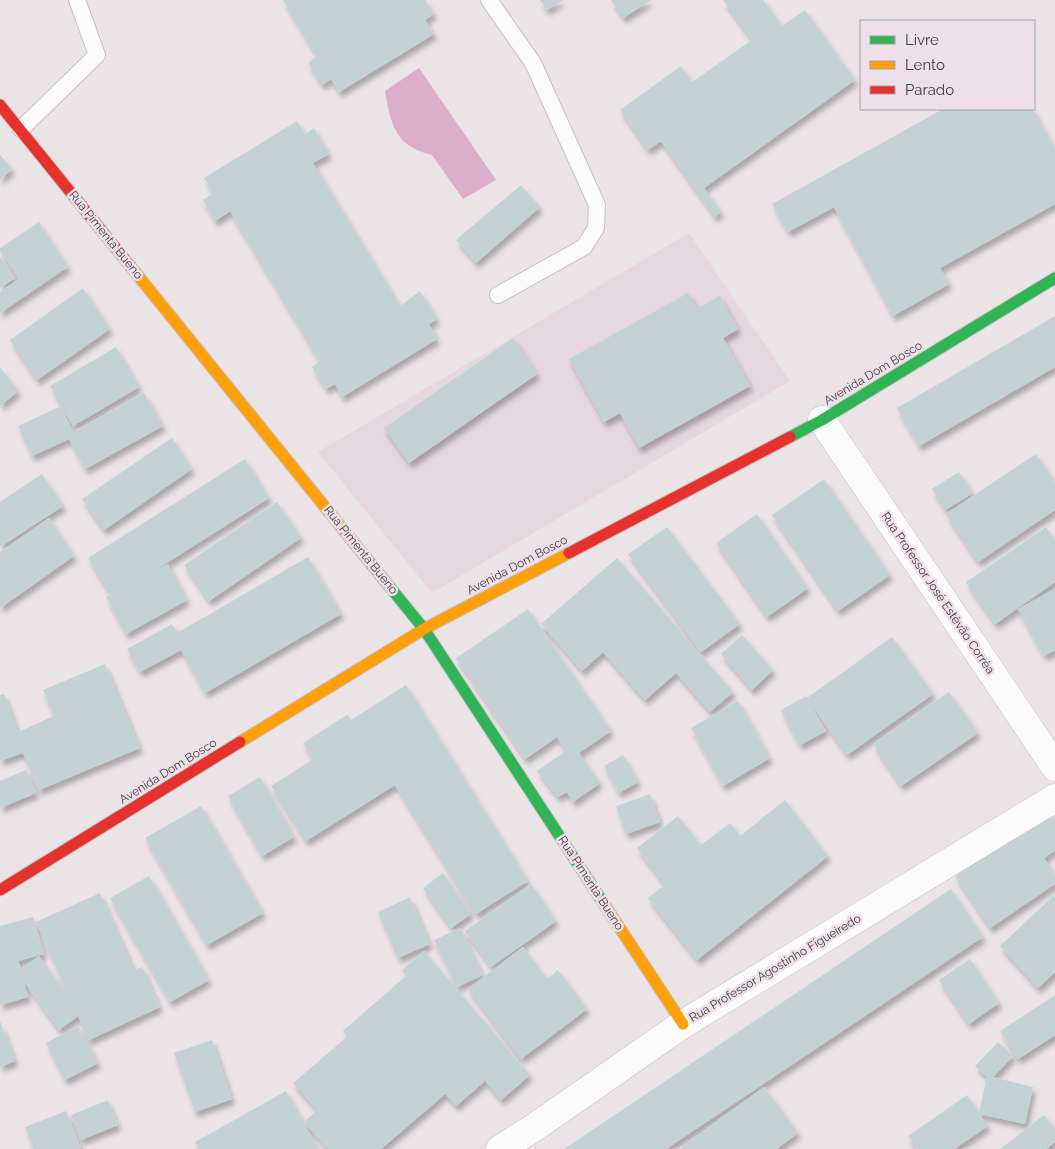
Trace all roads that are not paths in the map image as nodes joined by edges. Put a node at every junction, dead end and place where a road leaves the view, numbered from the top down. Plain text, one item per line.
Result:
1 (77, 0) edge
2 (489, 0) edge
3 (0, 105) edge
4 (21, 129) junction
5 (1055, 278) edge
6 (498, 295) dead end
7 (822, 420) junction
8 (424, 629) junction
9 (1055, 767) edge
10 (1055, 798) edge
11 (0, 890) edge
12 (683, 1024) junction
13 (540, 1138) edge
14 (500, 1149) edge

1 - 4 lane
2 - 6 lane
3 - 4 street, Rua Pimenta Bueno
4 - 8 street, Rua Pimenta Bueno
5 - 7 street, Avenida Dom Bosco
7 - 8 street, Avenida Dom Bosco
7 - 9 street, Rua Professor José Estêvão Corrêa
8 - 11 street, Avenida Dom Bosco
8 - 12 street, Rua Pimenta Bueno
10 - 12 street, Rua Professor Agostinho Figueiredo
12 - 13 street, Rua Professor Agostinho Figueiredo
13 - 14 street, Rua Professor Agostinho Figueiredo

